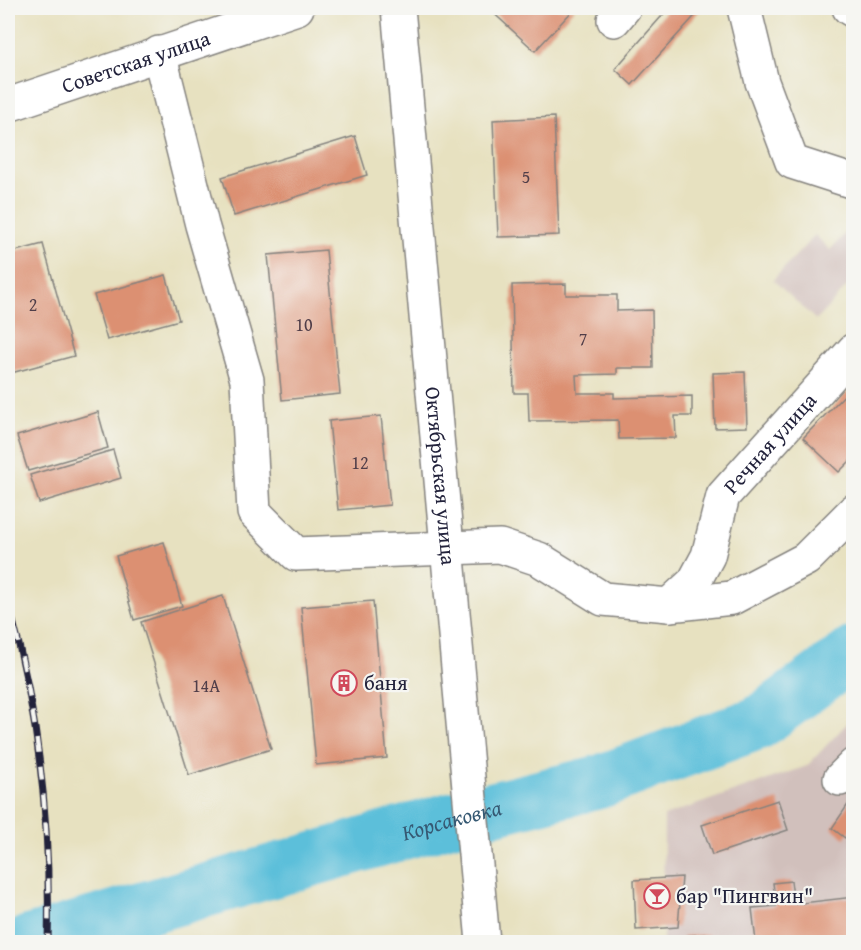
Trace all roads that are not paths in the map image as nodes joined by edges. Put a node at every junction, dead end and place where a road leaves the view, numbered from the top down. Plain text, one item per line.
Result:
1 (297, 8) edge
2 (398, 8) edge
3 (744, 8) edge
4 (849, 8) edge
5 (854, 11) edge
6 (159, 53) junction
7 (8, 105) edge
8 (854, 182) edge
9 (854, 350) edge
10 (854, 511) edge
11 (447, 549) junction
12 (669, 604) junction
13 (483, 942) edge

1 - 6 main road, Советская улица
2 - 11 main road, Октябрьская улица
3 - 8 main road
4 - 5 main road
6 - 7 main road, Советская улица
6 - 11 main road
9 - 12 main road, Речная улица
10 - 12 main road
11 - 12 main road
11 - 13 main road, Октябрьская улица

